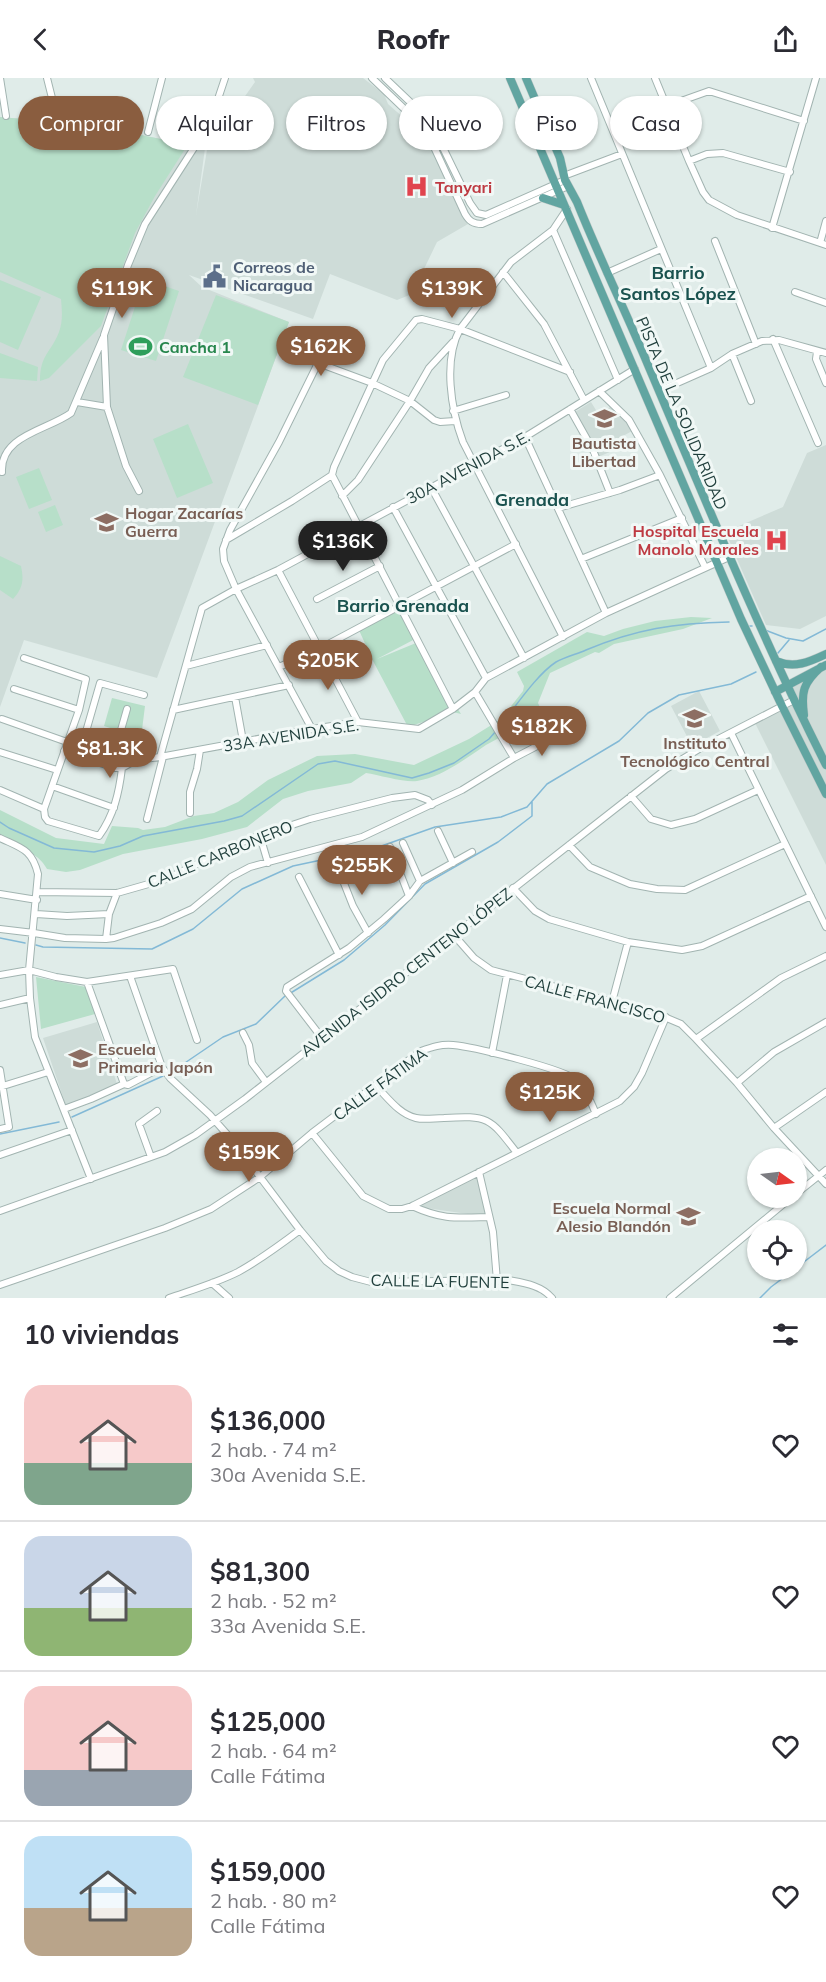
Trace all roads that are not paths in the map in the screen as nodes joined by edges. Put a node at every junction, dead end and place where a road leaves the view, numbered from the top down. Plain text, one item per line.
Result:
1 (0, 78) edge
2 (47, 78) edge
3 (162, 78) edge
4 (225, 78) edge
5 (372, 78) edge
6 (385, 78) edge
7 (510, 78) edge
8 (526, 78) edge
9 (591, 78) edge
10 (655, 78) edge
11 (816, 78) edge
12 (52, 96) edge
13 (663, 96) edge
14 (695, 96) edge
15 (6, 116) dead end
16 (804, 121) junction
17 (148, 132) dead end
18 (685, 150) edge
19 (622, 154) junction
20 (689, 160) junction
21 (790, 172) junction
22 (567, 180) junction
23 (557, 188) junction
24 (543, 198) junction
25 (577, 202) junction
26 (566, 207) junction
27 (826, 221) edge
28 (772, 228) junction
29 (553, 230) junction
30 (715, 241) dead end
31 (823, 244) edge
32 (661, 249) junction
33 (503, 272) junction
34 (607, 273) junction
35 (795, 292) dead end
36 (826, 303) edge
37 (460, 329) junction
38 (104, 334) junction
39 (773, 339) junction
40 (326, 342) dead end
41 (453, 342) junction
42 (756, 344) junction
43 (817, 352) junction
44 (826, 353) edge
45 (732, 354) junction
46 (318, 363) junction
47 (711, 368) junction
48 (635, 369) junction
49 (570, 372) junction
50 (618, 380) junction
51 (826, 382) edge
52 (372, 383) junction
53 (599, 391) junction
54 (659, 391) junction
55 (506, 395) dead end
56 (584, 400) junction
57 (751, 400) dead end
58 (410, 401) junction
59 (77, 402) junction
60 (107, 407) junction
61 (570, 409) junction
62 (453, 411) junction
63 (455, 421) junction
64 (525, 437) junction
65 (818, 443) dead end
66 (475, 464) junction
67 (2, 472) dead end
68 (332, 475) junction
69 (660, 476) junction
70 (431, 487) junction
71 (138, 491) dead end
72 (610, 493) junction
73 (342, 496) junction
74 (393, 507) junction
75 (558, 508) junction
76 (682, 518) junction
77 (358, 526) junction
78 (226, 540) junction
79 (516, 544) junction
80 (729, 556) junction
81 (581, 559) junction
82 (717, 562) junction
83 (380, 566) junction
84 (474, 567) junction
85 (705, 567) junction
86 (278, 570) junction
87 (436, 586) junction
88 (236, 590) junction
89 (317, 598) dead end
90 (401, 606) junction
91 (606, 613) junction
92 (563, 637) junction
93 (267, 645) junction
94 (319, 649) junction
95 (826, 654) edge
96 (24, 658) dead end
97 (524, 658) junction
98 (776, 661) junction
99 (186, 666) junction
100 (824, 666) edge
101 (279, 667) junction
102 (486, 678) junction
103 (288, 685) junction
104 (787, 685) junction
105 (14, 689) dead end
106 (475, 692) junction
107 (775, 692) junction
108 (144, 695) dead end
109 (235, 697) junction
110 (794, 700) junction
111 (782, 706) junction
112 (128, 709) dead end
113 (453, 709) junction
114 (79, 710) junction
115 (173, 710) junction
116 (2, 720) dead end
117 (358, 722) junction
118 (806, 726) junction
119 (312, 729) junction
120 (731, 733) junction
121 (560, 734) dead end
122 (243, 741) junction
123 (67, 742) junction
124 (200, 750) junction
125 (64, 751) junction
126 (0, 752) edge
127 (76, 755) junction
128 (162, 757) junction
129 (514, 758) junction
130 (136, 760) junction
131 (826, 765) edge
132 (122, 768) junction
133 (57, 770) junction
134 (52, 786) junction
135 (0, 790) edge
136 (758, 790) junction
137 (826, 794) edge
138 (631, 796) junction
139 (432, 805) junction
140 (114, 808) junction
141 (44, 809) junction
142 (190, 813) dead end
143 (147, 819) dead end
144 (438, 831) dead end
145 (260, 836) junction
146 (1, 839) edge
147 (403, 843) dead end
148 (785, 844) junction
149 (569, 845) junction
150 (390, 847) dead end
151 (0, 848) edge
152 (472, 852) dead end
153 (268, 862) junction
154 (453, 863) junction
155 (338, 868) dead end
156 (299, 877) dead end
157 (420, 881) junction
158 (513, 888) junction
159 (37, 892) junction
160 (117, 893) junction
161 (0, 894) edge
162 (409, 896) junction
163 (811, 896) junction
164 (37, 900) junction
165 (36, 914) junction
166 (109, 914) junction
167 (826, 924) edge
168 (0, 929) edge
169 (34, 933) junction
170 (368, 933) junction
171 (453, 934) junction
172 (106, 939) junction
173 (628, 942) junction
174 (339, 955) junction
175 (826, 956) edge
176 (29, 970) junction
177 (0, 975) edge
178 (507, 975) junction
179 (130, 976) junction
180 (87, 982) junction
181 (30, 998) junction
182 (612, 1002) junction
183 (0, 1005) edge
184 (666, 1017) junction
185 (826, 1022) edge
186 (243, 1033) dead end
187 (322, 1038) junction
188 (696, 1039) junction
189 (197, 1040) dead end
190 (492, 1053) junction
191 (162, 1067) junction
192 (0, 1070) edge
193 (48, 1072) junction
194 (266, 1082) junction
195 (737, 1083) junction
196 (124, 1084) junction
197 (2, 1086) edge
198 (376, 1086) junction
199 (826, 1092) edge
200 (64, 1109) junction
201 (157, 1111) dead end
202 (596, 1114) junction
203 (215, 1122) junction
204 (774, 1128) junction
205 (0, 1129) edge
206 (72, 1130) junction
207 (312, 1133) junction
208 (517, 1153) junction
209 (0, 1155) edge
210 (151, 1157) junction
211 (826, 1170) edge
212 (479, 1172) junction
213 (819, 1175) junction
214 (260, 1178) junction
215 (91, 1179) junction
216 (826, 1184) edge
217 (807, 1185) edge
218 (412, 1206) junction
219 (779, 1208) edge
220 (1, 1209) edge
221 (489, 1217) junction
222 (300, 1230) junction
223 (497, 1281) junction
224 (213, 1283) junction
225 (0, 1285) edge
226 (169, 1298) edge
227 (229, 1298) edge
228 (552, 1298) edge
229 (670, 1298) edge

1 - 15 street
2 - 12 street
3 - 17 street
4 - 38 street
5 - 24 street
6 - 23 street
7 - 23 main road, PISTA DE LA SOLIDARIDAD
8 - 22 main road, PISTA DE LA SOLIDARIDAD
9 - 19 street
10 - 13 street
11 - 16 street
14 - 16 street
16 - 21 street
18 - 20 street
19 - 22 street
19 - 32 street
20 - 21 street
20 - 28 street
21 - 28 street
22 - 23 street
22 - 25 main road, PISTA DE LA SOLIDARIDAD
22 - 25 main road, PISTA DE LA SOLIDARIDAD
23 - 24 street
23 - 26 main road, PISTA DE LA SOLIDARIDAD
24 - 26 main road
25 - 34 main road, PISTA DE LA SOLIDARIDAD
26 - 29 street
26 - 48 main road, PISTA DE LA SOLIDARIDAD
27 - 31 street
28 - 31 street
29 - 33 street
29 - 50 street
30 - 42 street
32 - 34 street
32 - 47 street
33 - 37 street
33 - 49 street
34 - 54 main road, PISTA DE LA SOLIDARIDAD
35 - 36 street
37 - 41 street
37 - 49 street
37 - 52 street
38 - 59 street
38 - 60 street
39 - 42 street
39 - 43 street
39 - 65 street
40 - 46 street
41 - 58 street
41 - 62 street
42 - 45 street
43 - 44 street
43 - 51 street
45 - 47 street
45 - 57 street
46 - 52 street
46 - 78 street
47 - 54 street
48 - 50 street, 30A AVENIDA S.E.
48 - 82 main road, PISTA DE LA SOLIDARIDAD
49 - 56 street
50 - 53 street, 30A AVENIDA S.E.
52 - 58 street
52 - 68 street
53 - 56 street, 30A AVENIDA S.E.
53 - 69 street
54 - 80 main road, PISTA DE LA SOLIDARIDAD
55 - 62 street
56 - 61 street, 30A AVENIDA S.E.
58 - 63 street
58 - 73 street
59 - 60 street
59 - 67 street
60 - 71 street
61 - 64 street, 30A AVENIDA S.E.
61 - 72 street
62 - 63 street
63 - 66 street
64 - 66 street, 30A AVENIDA S.E.
64 - 75 street
66 - 70 street, 30A AVENIDA S.E.
66 - 79 street
68 - 73 street
68 - 78 street
69 - 72 street
69 - 76 street
70 - 74 street, 30A AVENIDA S.E.
70 - 84 street
72 - 75 street
73 - 77 street
74 - 77 street, 30A AVENIDA S.E.
74 - 87 street
75 - 81 street
76 - 81 street
76 - 85 street
77 - 83 street
77 - 86 street, 30A AVENIDA S.E.
78 - 88 street
79 - 84 street
79 - 92 street
80 - 82 street, 33A AVENIDA S.E.
80 - 98 main road, PISTA DE LA SOLIDARIDAD
81 - 91 street
82 - 85 street, 33A AVENIDA S.E.
82 - 107 main road, PISTA DE LA SOLIDARIDAD
83 - 89 street
83 - 90 street
84 - 87 street
84 - 97 street
85 - 91 street, 33A AVENIDA S.E.
86 - 88 street, 30A AVENIDA S.E.
86 - 94 street
87 - 90 street
87 - 102 street
88 - 93 street
88 - 99 street, 30A AVENIDA S.E.
90 - 94 street
90 - 113 street
91 - 92 street, 33A AVENIDA S.E.
92 - 97 street, 33A AVENIDA S.E.
93 - 99 street
93 - 101 street
94 - 101 street
94 - 117 street
95 - 98 main road
96 - 114 street
97 - 102 street, 33A AVENIDA S.E.
98 - 104 main road, PISTA DE LA SOLIDARIDAD
99 - 115 street
100 - 104 main road
100 - 118 main road
101 - 103 street
102 - 106 street, 33A AVENIDA S.E.
103 - 109 street
103 - 119 street
104 - 107 main road
104 - 110 main road, PISTA DE LA SOLIDARIDAD
105 - 114 street
106 - 113 street, 33A AVENIDA S.E.
106 - 129 street
107 - 111 main road, PISTA DE LA SOLIDARIDAD
108 - 127 street
109 - 115 street
109 - 122 street
110 - 111 street, AVENIDA ISIDRO CENTENO LÓPEZ
110 - 118 main road, PISTA DE LA SOLIDARIDAD
111 - 120 street, AVENIDA ISIDRO CENTENO LÓPEZ
111 - 137 main road, PISTA DE LA SOLIDARIDAD
112 - 130 street
113 - 117 street, 33A AVENIDA S.E.
114 - 123 street
115 - 128 street
116 - 123 street
117 - 119 street, 33A AVENIDA S.E.
118 - 131 main road, PISTA DE LA SOLIDARIDAD
119 - 122 street, 33A AVENIDA S.E.
120 - 136 street
120 - 138 street, AVENIDA ISIDRO CENTENO LÓPEZ
121 - 129 street
122 - 124 street, 33A AVENIDA S.E.
123 - 125 street
124 - 128 street, 33A AVENIDA S.E.
124 - 142 street
125 - 127 street
125 - 133 street
126 - 133 street
127 - 132 street
128 - 130 street, 33A AVENIDA S.E.
128 - 143 street
129 - 139 street
130 - 132 street, 33A AVENIDA S.E.
132 - 140 street
133 - 134 street
134 - 140 street
134 - 141 street
135 - 141 street
136 - 138 street
136 - 148 street
138 - 149 street, AVENIDA ISIDRO CENTENO LÓPEZ
139 - 145 street, CALLE CARBONERO
139 - 153 street
140 - 141 street
144 - 154 street
145 - 153 street
145 - 160 street, CALLE CARBONERO
146 - 151 street
146 - 159 street
147 - 157 street
148 - 149 street
148 - 163 street
149 - 158 street, AVENIDA ISIDRO CENTENO LÓPEZ
150 - 162 street
152 - 154 street
153 - 172 street
154 - 157 street
155 - 170 street
156 - 174 street
157 - 162 street
158 - 171 street, AVENIDA ISIDRO CENTENO LÓPEZ
158 - 173 street
159 - 160 street, CALLE CARBONERO
159 - 164 street
160 - 166 street
161 - 164 street
162 - 170 street
163 - 167 street
163 - 173 street
164 - 165 street
165 - 166 street
165 - 169 street
166 - 172 street
168 - 169 street
169 - 172 street
169 - 176 street
170 - 174 street
171 - 178 street, CALLE FRANCISCO
171 - 187 street, AVENIDA ISIDRO CENTENO LÓPEZ
173 - 182 street
174 - 187 street
175 - 188 street
176 - 177 street
176 - 180 street
176 - 181 street
178 - 182 street, CALLE FRANCISCO
178 - 190 street
179 - 180 street
179 - 189 street
179 - 191 street
180 - 196 street
181 - 183 street
181 - 193 street
182 - 184 street, CALLE FRANCISCO
184 - 188 street, CALLE FRANCISCO
184 - 202 street
185 - 195 street
186 - 194 street
187 - 194 street, AVENIDA ISIDRO CENTENO LÓPEZ
188 - 195 street, CALLE FRANCISCO
190 - 198 street, CALLE FÁTIMA
190 - 202 street, CALLE FÁTIMA
191 - 196 street
191 - 203 street, CALLE LA FUENTE
192 - 197 street
193 - 197 street
193 - 200 street
194 - 203 street, AVENIDA ISIDRO CENTENO LÓPEZ
195 - 204 street, CALLE FRANCISCO
196 - 200 street
197 - 205 street
198 - 207 street, CALLE FÁTIMA
198 - 208 street
199 - 204 street
200 - 206 street
201 - 210 street
202 - 208 street
203 - 210 street, AVENIDA ISIDRO CENTENO LÓPEZ
203 - 214 street, CALLE LA FUENTE
204 - 213 street, CALLE FRANCISCO
206 - 209 street
206 - 215 street
207 - 214 street, CALLE FÁTIMA
207 - 218 street
208 - 212 street
210 - 215 street, AVENIDA ISIDRO CENTENO LÓPEZ
211 - 213 street
212 - 218 street
212 - 221 street
213 - 216 street, CALLE FRANCISCO
213 - 217 street
214 - 222 street, CALLE LA FUENTE
214 - 225 street, CALLE FÁTIMA
215 - 220 street, AVENIDA ISIDRO CENTENO LÓPEZ
218 - 221 street
219 - 229 street
221 - 223 street
222 - 223 street, CALLE LA FUENTE
222 - 224 street
223 - 228 street, CALLE LA FUENTE
224 - 226 street
224 - 227 street

